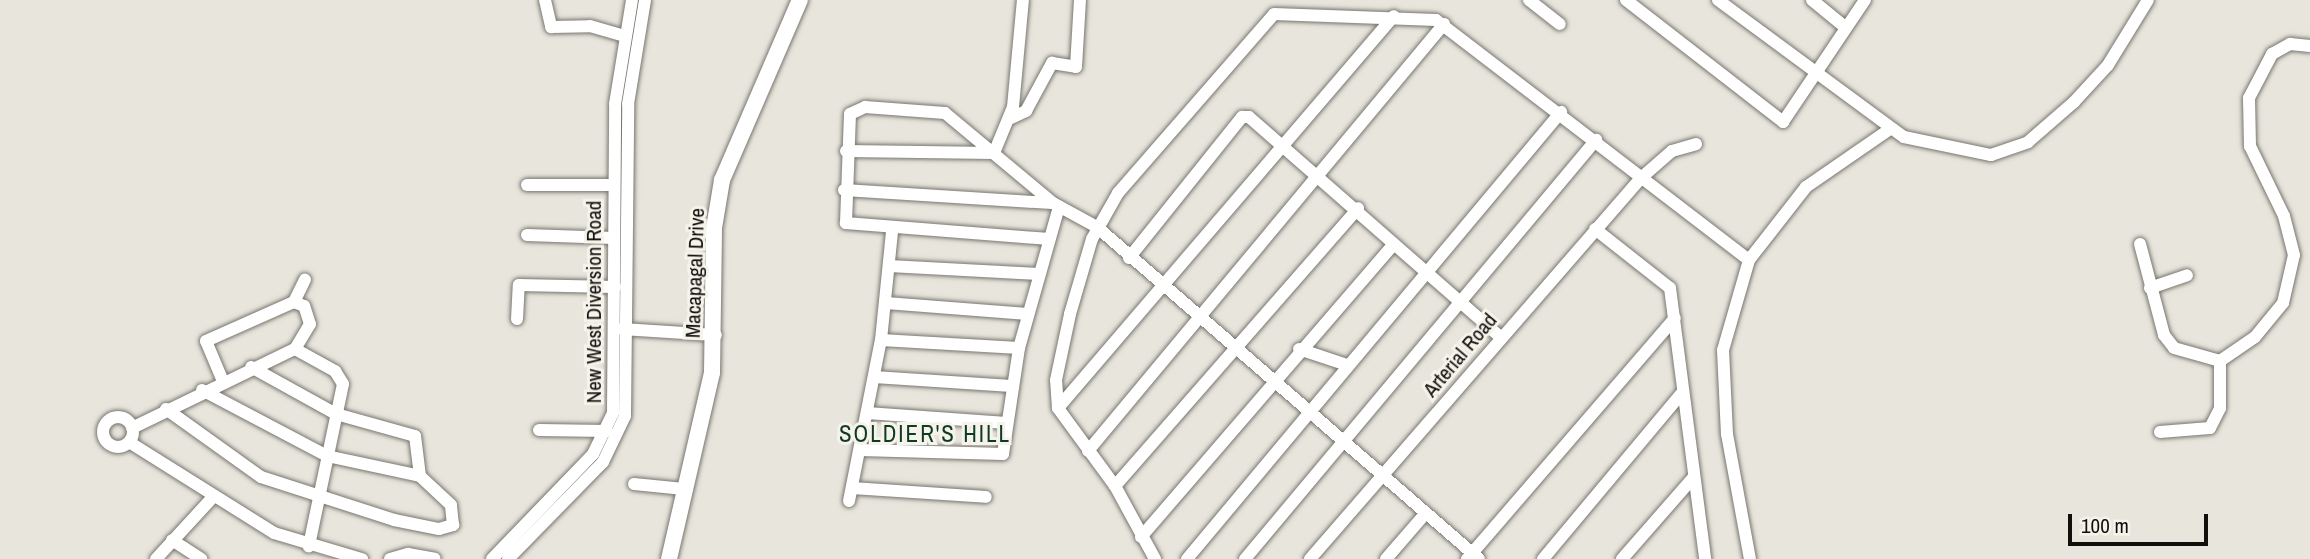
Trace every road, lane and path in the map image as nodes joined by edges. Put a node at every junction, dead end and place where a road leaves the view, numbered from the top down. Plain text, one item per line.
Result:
1 (545, 0) edge
2 (632, 0) edge
3 (645, 0) edge
4 (800, 0) edge
5 (1023, 0) edge
6 (1080, 0) edge
7 (1529, 0) edge
8 (1626, 0) edge
9 (1718, 0) edge
10 (1812, 0) edge
11 (1864, 0) edge
12 (2148, 0) edge
13 (1394, 16) junction
14 (1444, 24) junction
15 (1560, 24) dead end
16 (1845, 27) junction
17 (625, 36) junction
18 (2310, 46) edge
19 (1814, 74) junction
20 (1561, 112) junction
21 (1011, 118) junction
22 (1890, 129) junction
23 (1596, 140) junction
24 (1696, 144) dead end
25 (1284, 145) junction
26 (846, 150) junction
27 (994, 153) junction
28 (1322, 175) junction
29 (1641, 178) junction
30 (614, 185) junction
31 (527, 186) dead end
32 (844, 190) junction
33 (1056, 205) junction
34 (1358, 208) junction
35 (1097, 227) junction
36 (1595, 229) junction
37 (892, 231) junction
38 (527, 235) dead end
39 (614, 238) junction
40 (1049, 239) junction
41 (1394, 244) junction
42 (2140, 244) dead end
43 (1129, 258) junction
44 (1749, 260) junction
45 (888, 266) junction
46 (1426, 271) junction
47 (1039, 274) junction
48 (2187, 275) dead end
49 (305, 279) dead end
50 (615, 288) junction
51 (2150, 288) junction
52 (1163, 289) junction
53 (294, 302) junction
54 (886, 303) junction
55 (1462, 303) junction
56 (1028, 314) junction
57 (1675, 318) junction
58 (517, 319) dead end
59 (1201, 319) junction
60 (622, 329) junction
61 (716, 335) junction
62 (1500, 337) junction
63 (881, 340) junction
64 (1019, 348) junction
65 (295, 349) junction
66 (1239, 349) junction
67 (1299, 349) junction
68 (2220, 361) junction
69 (1347, 365) junction
70 (251, 367) junction
71 (874, 377) junction
72 (1274, 378) junction
73 (222, 379) junction
74 (1012, 386) junction
75 (202, 390) junction
76 (1681, 394) junction
77 (1058, 408) junction
78 (1311, 408) junction
79 (166, 409) junction
80 (867, 412) junction
81 (336, 414) junction
82 (1007, 423) junction
83 (132, 428) junction
84 (539, 430) dead end
85 (607, 431) junction
86 (2160, 432) dead end
87 (1343, 437) junction
88 (129, 442) junction
89 (860, 450) junction
90 (1088, 451) junction
91 (327, 456) junction
92 (1385, 475) junction
93 (420, 476) junction
94 (1693, 478) junction
95 (634, 484) dead end
96 (1115, 486) junction
97 (852, 488) junction
98 (684, 489) junction
99 (319, 496) junction
100 (986, 497) dead end
101 (212, 498) junction
102 (849, 501) dead end
103 (1425, 514) junction
104 (1141, 537) junction
105 (172, 540) junction
106 (309, 546) junction
107 (1473, 557) edge
108 (156, 559) edge
109 (201, 559) edge
110 (362, 559) edge
111 (390, 559) edge
112 (435, 559) edge
113 (492, 559) edge
114 (508, 559) edge
115 (670, 559) edge
116 (1155, 559) edge
117 (1187, 559) edge
118 (1245, 559) edge
119 (1310, 559) edge
120 (1385, 559) edge
121 (1543, 559) edge
122 (1622, 559) edge
123 (1705, 559) edge
124 (1750, 559) edge

1 - 17 street
2 - 17 street, New West Diversion Road
3 - 60 street, New West Diversion Road
4 - 61 main road, Macapagal Drive
5 - 21 street
6 - 21 street
7 - 15 street
8 - 19 street
9 - 19 street
10 - 16 street
11 - 16 street
12 - 22 street
13 - 14 street
13 - 25 street
13 - 35 street
14 - 20 street
14 - 28 street
16 - 19 street
17 - 30 street, New West Diversion Road
18 - 68 street
19 - 22 street
20 - 23 street
20 - 46 street
21 - 27 street
22 - 44 street
23 - 29 street
23 - 55 street
24 - 29 street, Arterial Road
25 - 28 street
25 - 43 street
25 - 52 street
26 - 27 street
26 - 27 street
26 - 32 street
27 - 33 street
28 - 34 street
28 - 59 street
29 - 36 street, Arterial Road
29 - 44 street
30 - 31 street
30 - 39 street, New West Diversion Road
32 - 33 street
32 - 37 street
33 - 35 street
33 - 40 street
34 - 41 street
34 - 66 street
35 - 43 street
35 - 77 street
36 - 57 street
36 - 62 street, Arterial Road
37 - 40 street
37 - 45 street
38 - 39 street
39 - 50 street, New West Diversion Road
40 - 47 street
41 - 46 street
41 - 67 street
42 - 51 street
43 - 52 street
44 - 124 street
45 - 47 street
45 - 54 street
46 - 55 street
46 - 69 street
47 - 56 street
48 - 51 street
49 - 53 street
50 - 58 street
50 - 60 street, New West Diversion Road
51 - 68 street
52 - 59 street
52 - 77 street
53 - 65 street
53 - 73 street
54 - 56 street
54 - 63 street
55 - 62 street
55 - 87 street
56 - 64 street
57 - 76 street
57 - 107 street
59 - 66 street
59 - 90 street
60 - 61 street
60 - 85 street, New West Diversion Road
60 - 114 street, New West Diversion Road
61 - 98 main road, Macapagal Drive
62 - 92 street, Arterial Road
63 - 64 street
63 - 71 street
64 - 74 street
65 - 70 street
65 - 81 street
66 - 72 street
66 - 96 street
67 - 69 street
67 - 72 street
68 - 86 street
69 - 78 street
70 - 73 street
70 - 81 street
71 - 74 street
71 - 80 street
72 - 78 street
72 - 104 street
73 - 75 street
74 - 82 street
75 - 79 street
75 - 91 street
76 - 94 street
76 - 121 street
77 - 90 street
78 - 87 street
78 - 117 street
79 - 83 street
79 - 99 street
80 - 82 street
80 - 89 street
81 - 91 street
81 - 93 street
82 - 89 street
83 - 88 street
83 - 88 street
84 - 85 street
85 - 113 street, New West Diversion Road
87 - 92 street
87 - 118 street
88 - 101 street
89 - 97 street
90 - 96 street
91 - 93 street
91 - 99 street
92 - 103 street
92 - 119 street, Arterial Road
93 - 99 street
94 - 122 street
94 - 123 street
95 - 98 street
96 - 104 street
97 - 100 street
97 - 102 street
98 - 115 main road, Macapagal Drive
99 - 106 street
101 - 105 street
101 - 106 street
103 - 107 street
103 - 120 street
104 - 116 street
105 - 108 street
105 - 109 street
106 - 110 street
111 - 112 street

